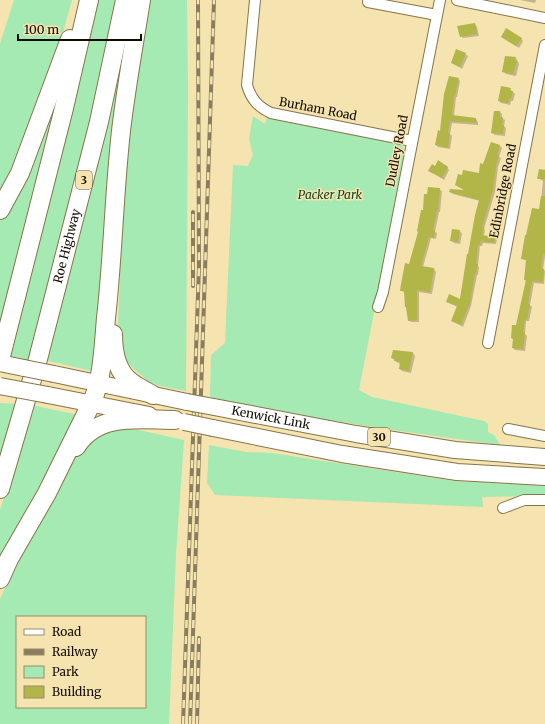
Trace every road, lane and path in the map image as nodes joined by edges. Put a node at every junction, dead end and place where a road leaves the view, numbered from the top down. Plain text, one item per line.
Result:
1 (83, 0) edge
2 (89, 0) edge
3 (125, 0) edge
4 (141, 0) edge
5 (255, 0) edge
6 (440, 0) edge
7 (456, 0) edge
8 (368, 2) dead end
9 (437, 15) junction
10 (545, 18) edge
11 (545, 45) edge
12 (412, 140) junction
13 (0, 210) edge
14 (112, 261) junction
15 (378, 307) dead end
16 (488, 342) dead end
17 (0, 362) edge
18 (99, 384) junction
19 (0, 386) edge
20 (153, 395) junction
21 (92, 404) junction
22 (180, 421) junction
23 (508, 429) dead end
24 (545, 436) edge
25 (545, 457) edge
26 (545, 477) edge
27 (0, 489) edge
28 (46, 493) junction
29 (545, 500) edge
30 (503, 508) dead end
31 (0, 579) edge

1 - 13 highway
2 - 17 highway
3 - 27 highway, Roe Highway / 3
4 - 14 highway
5 - 12 street, Burham Road
6 - 9 street, Dudley Road
7 - 10 street
8 - 9 street
9 - 12 street, Dudley Road
11 - 16 street, Edinbridge Road
12 - 15 street, Dudley Road
14 - 18 highway
14 - 20 highway
17 - 18 highway, Kenwick Link / 30, bridge
18 - 20 highway, Kenwick Link / 30
18 - 21 highway
19 - 21 highway, Kenwick Link / 30, bridge
20 - 25 highway, Kenwick Link / 30, bridge
21 - 22 highway, Kenwick Link / 30
21 - 28 highway
22 - 26 highway, Kenwick Link / 30, bridge
22 - 28 highway
23 - 24 street
28 - 31 highway
29 - 30 street

